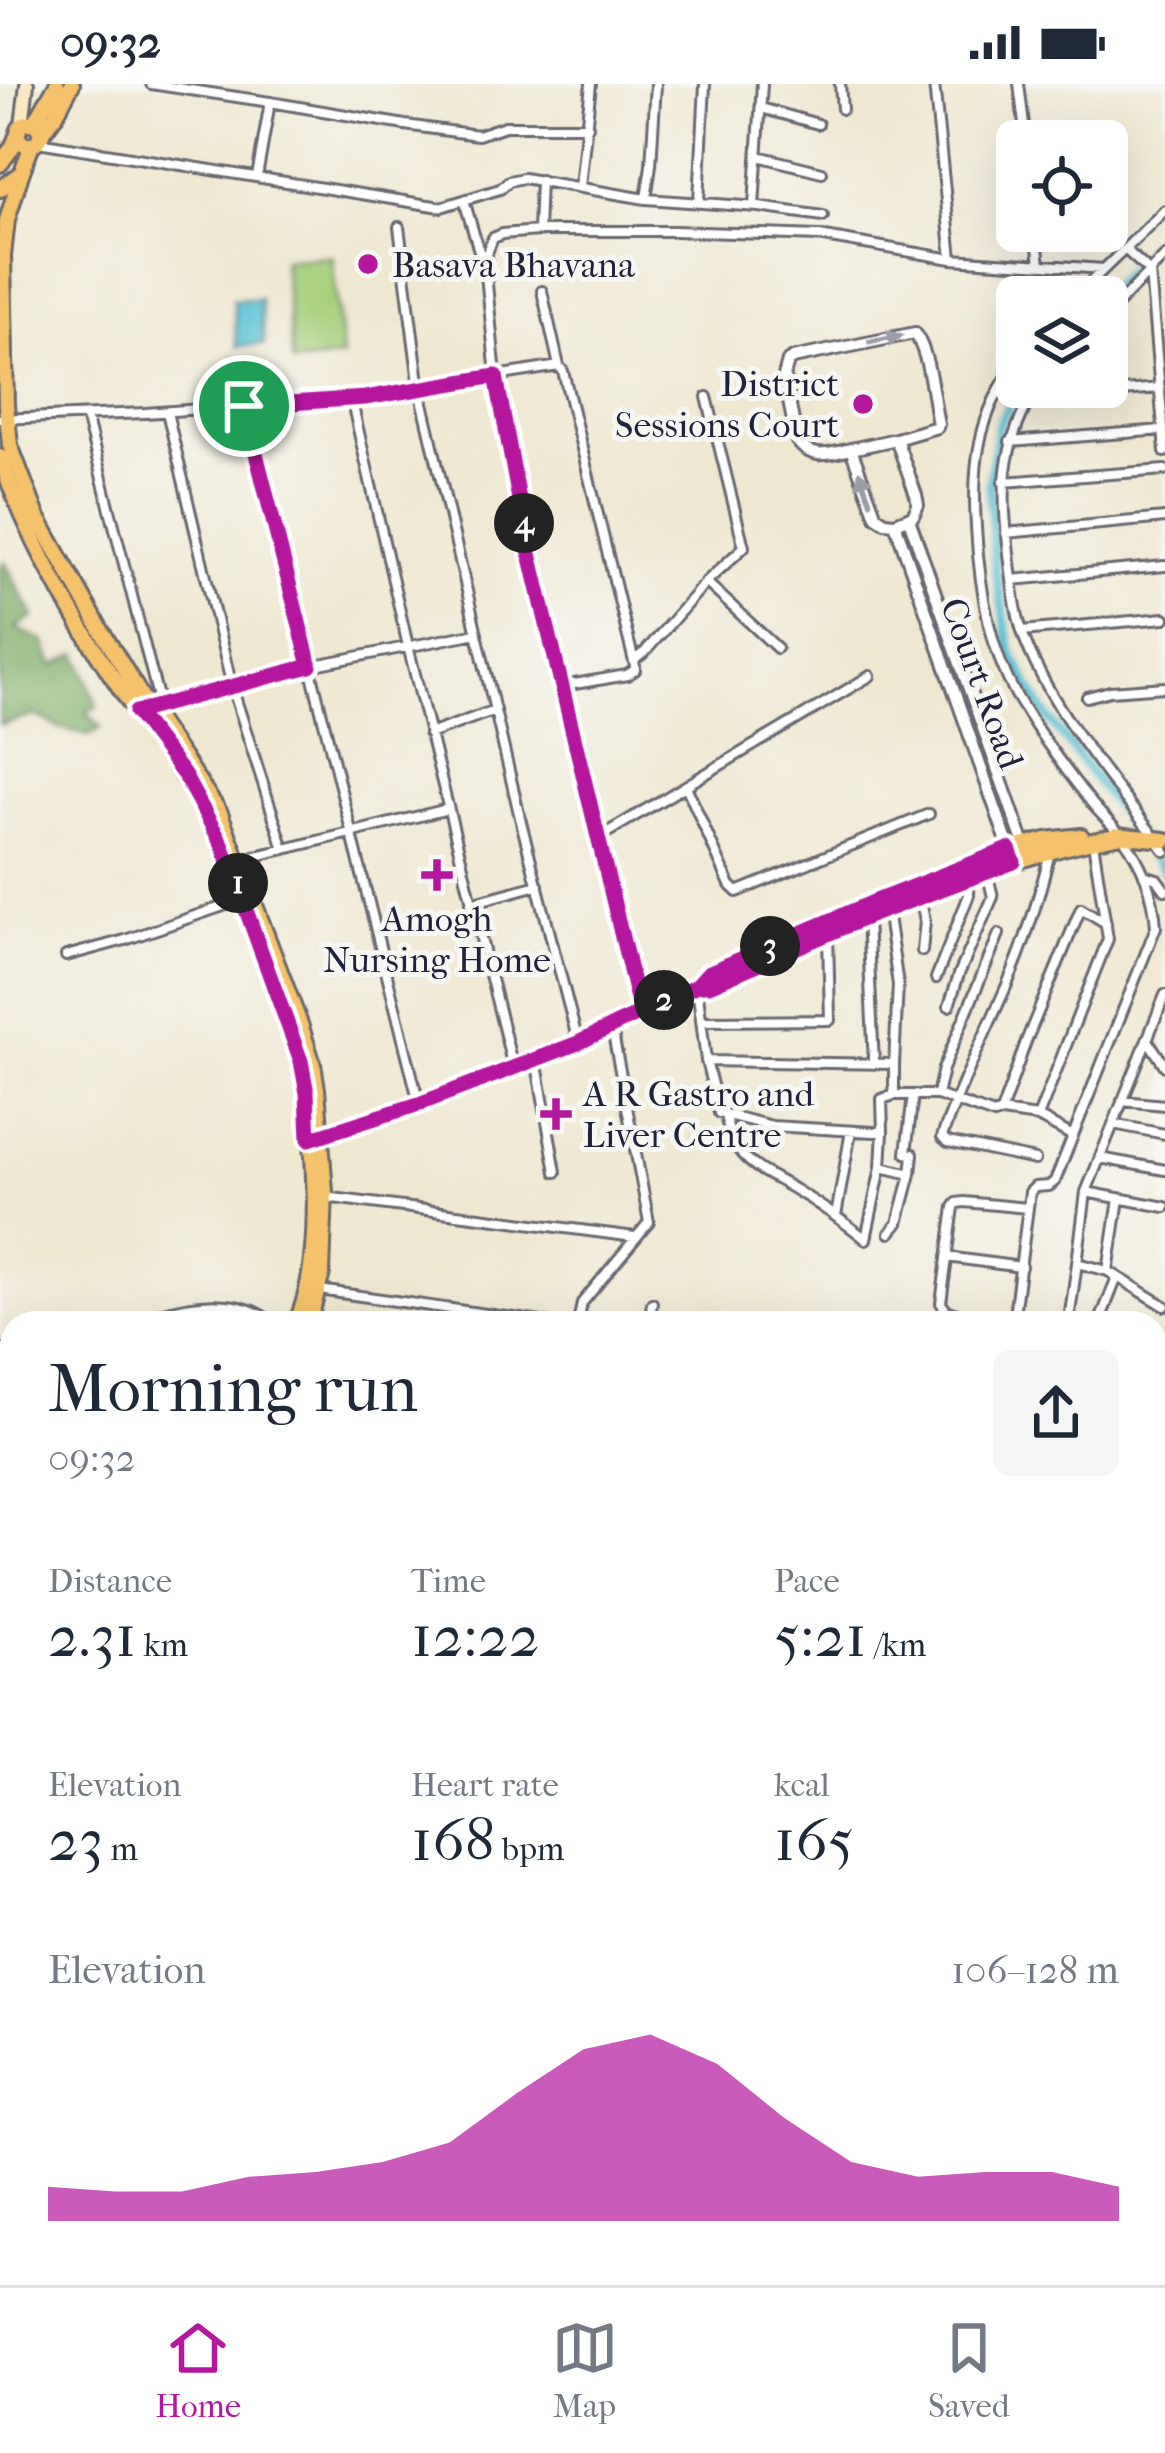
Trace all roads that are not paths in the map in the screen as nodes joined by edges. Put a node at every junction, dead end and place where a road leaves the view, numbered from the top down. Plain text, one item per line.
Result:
1 (151, 84) edge
2 (592, 84) edge
3 (656, 84) edge
4 (706, 84) edge
5 (763, 84) edge
6 (840, 84) edge
7 (934, 84) edge
8 (1019, 84) edge
9 (62, 85) edge
10 (31, 86) edge
11 (270, 102) junction
12 (761, 108) junction
13 (842, 109) dead end
14 (1023, 120) edge
15 (818, 124) dead end
16 (588, 126) junction
17 (28, 135) junction
18 (758, 156) junction
19 (0, 164) edge
20 (822, 172) dead end
21 (21, 173) junction
22 (257, 177) junction
23 (540, 180) junction
24 (580, 186) junction
25 (0, 189) edge
26 (646, 199) junction
27 (464, 200) junction
28 (700, 201) junction
29 (754, 206) junction
30 (1165, 210) edge
31 (823, 216) dead end
32 (399, 227) dead end
33 (538, 231) junction
34 (1039, 252) edge
35 (1128, 252) junction
36 (952, 259) junction
37 (1163, 261) edge
38 (1040, 264) junction
39 (1104, 268) junction
40 (1148, 269) junction
41 (486, 274) junction
42 (1096, 276) edge
43 (542, 291) dead end
44 (1128, 291) edge
45 (1160, 317) edge
46 (1161, 360) edge
47 (554, 366) junction
48 (496, 376) junction
49 (1160, 388) junction
50 (420, 390) junction
51 (1128, 391) edge
52 (996, 396) edge
53 (707, 397) dead end
54 (351, 398) junction
55 (1163, 403) edge
56 (244, 406) junction
57 (1026, 408) edge
58 (167, 412) junction
59 (86, 416) junction
60 (4, 419) edge
61 (1163, 430) edge
62 (896, 440) junction
63 (1010, 442) junction
64 (851, 448) junction
65 (1165, 452) edge
66 (0, 457) edge
67 (1165, 470) edge
68 (1003, 482) junction
69 (1165, 518) edge
70 (909, 520) junction
71 (895, 524) junction
72 (1006, 533) junction
73 (1165, 566) edge
74 (1012, 580) junction
75 (706, 582) junction
76 (1165, 618) edge
77 (1022, 631) junction
78 (477, 633) junction
79 (408, 646) junction
80 (778, 648) dead end
81 (634, 660) junction
82 (310, 666) junction
83 (870, 676) dead end
84 (563, 686) junction
85 (232, 687) junction
86 (1165, 687) edge
87 (1087, 697) dead end
88 (149, 709) junction
89 (495, 710) junction
90 (429, 734) junction
91 (686, 785) junction
92 (448, 809) junction
93 (929, 814) dead end
94 (352, 833) junction
95 (1121, 835) junction
96 (598, 838) junction
97 (1093, 840) junction
98 (1162, 843) edge
99 (284, 849) junction
100 (1051, 850) junction
101 (1019, 853) junction
102 (240, 860) junction
103 (987, 872) junction
104 (1144, 874) junction
105 (969, 879) junction
106 (538, 885) junction
107 (1165, 890) edge
108 (920, 896) junction
109 (244, 898) junction
110 (472, 903) junction
111 (887, 909) junction
112 (867, 917) junction
113 (1106, 923) junction
114 (1156, 928) junction
115 (828, 934) junction
116 (999, 934) dead end
117 (1165, 941) edge
118 (922, 951) dead end
119 (66, 956) dead end
120 (936, 978) dead end
121 (697, 985) junction
122 (1164, 1002) edge
123 (949, 1006) dead end
124 (640, 1012) junction
125 (701, 1021) junction
126 (612, 1029) junction
127 (1147, 1040) junction
128 (578, 1043) junction
129 (536, 1058) junction
130 (706, 1061) junction
131 (874, 1064) junction
132 (894, 1064) junction
133 (1165, 1066) edge
134 (513, 1067) junction
135 (894, 1095) junction
136 (913, 1095) junction
137 (937, 1096) junction
138 (1122, 1101) junction
139 (954, 1102) junction
140 (419, 1104) junction
141 (1165, 1105) edge
142 (1001, 1112) junction
143 (725, 1114) junction
144 (1038, 1118) junction
145 (1113, 1124) junction
146 (851, 1131) junction
147 (883, 1132) junction
148 (1165, 1134) edge
149 (1071, 1135) junction
150 (316, 1138) junction
151 (1100, 1158) junction
152 (1035, 1160) dead end
153 (881, 1166) junction
154 (1165, 1170) edge
155 (556, 1172) dead end
156 (911, 1174) junction
157 (1086, 1192) junction
158 (325, 1197) junction
159 (1119, 1199) junction
160 (1165, 1207) edge
161 (1028, 1208) junction
162 (836, 1216) junction
163 (890, 1234) dead end
164 (637, 1237) junction
165 (947, 1257) junction
166 (1077, 1263) junction
167 (1022, 1267) junction
168 (1113, 1274) junction
169 (318, 1290) junction
170 (652, 1303) dead end
171 (1164, 1304) edge
172 (165, 1311) edge
173 (252, 1311) edge
174 (301, 1311) edge
175 (312, 1311) edge
176 (464, 1311) edge
177 (580, 1311) edge
178 (651, 1311) edge
179 (953, 1311) edge
180 (1014, 1311) edge
181 (1070, 1311) edge
182 (1104, 1311) edge

1 - 11 street
2 - 16 street
3 - 26 street
4 - 28 street
5 - 12 street
6 - 13 street
7 - 36 street
8 - 14 street
9 - 10 main road
9 - 17 main road
10 - 17 main road
11 - 16 street
11 - 22 street
12 - 15 street
12 - 18 street
16 - 24 street
17 - 19 main road
17 - 21 main road
17 - 22 street
17 - 25 main road
18 - 20 street
18 - 29 street
21 - 25 main road
21 - 60 main road
22 - 27 street
23 - 24 street
23 - 27 street
23 - 33 street
24 - 26 street
26 - 28 street
27 - 41 street
28 - 29 street
29 - 31 street
30 - 35 street
32 - 50 street
33 - 36 street
33 - 41 street
34 - 38 street
35 - 39 street
35 - 40 street
36 - 38 street
37 - 40 street
38 - 39 street
39 - 42 street
40 - 44 street
40 - 45 street
41 - 48 street
43 - 47 street
45 - 46 street
46 - 49 street
47 - 48 street
47 - 81 street
48 - 50 street
48 - 84 street
49 - 51 street
49 - 55 street
50 - 54 street
50 - 78 street
52 - 95 street
53 - 75 street
54 - 56 street
54 - 79 street
55 - 61 street
56 - 58 street
56 - 82 street
57 - 63 street
58 - 59 street
58 - 85 street
59 - 60 street
59 - 88 street
60 - 88 main road
61 - 63 street
61 - 65 street
62 - 64 street
64 -> 62 street
62 - 70 street, Court Road
63 - 68 street
71 -> 64 street, Court Road
66 - 88 main road
67 - 68 street
68 - 72 street
69 - 72 street
70 - 71 street
70 - 101 street, Court Road
71 - 101 street, Court Road
72 - 74 street
73 - 74 street
74 - 77 street
75 - 80 street
75 - 81 street
76 - 77 street
77 - 98 street
78 - 79 street
78 - 89 street
79 - 82 street
79 - 90 street
81 - 84 street
82 - 85 street
82 - 94 street
83 - 91 street
84 - 96 street
85 - 88 street
85 - 99 street
86 - 87 street
88 - 102 main road
88 - 109 main road
89 - 90 street
89 - 106 street
90 - 92 street
91 - 93 street
91 - 96 street
92 - 94 street
92 - 110 street
94 - 99 street
94 - 140 street
95 - 97 main road
95 - 98 main road
95 - 101 main road
95 - 104 street
96 - 124 street
97 - 100 main road
97 - 113 street
99 - 102 street
100 - 101 main road
100 - 139 street
101 - 103 main road
101 - 121 main road
102 - 150 main road
103 - 105 main road
103 - 123 street
104 - 107 street
104 - 114 street
105 - 108 main road
105 - 120 street
106 - 110 street
106 - 128 street
108 - 111 main road
108 - 118 street
109 - 119 street
109 - 150 main road
110 - 134 street
111 - 112 main road
111 - 132 street
112 - 115 main road
112 - 131 street
113 - 142 street
113 - 144 street
114 - 117 street
114 - 149 street
115 - 121 main road
115 - 125 street
116 - 137 street
121 - 124 main road
121 - 125 street
122 - 127 street
124 - 126 main road
125 - 130 street
126 - 128 main road
126 - 164 street
127 - 133 street
127 - 138 street
128 - 129 main road
129 - 134 main road
129 - 155 street
130 - 131 street
130 - 143 street
131 - 132 street
132 - 135 street
134 - 140 main road
135 - 136 street
135 - 147 street
136 - 137 street
136 - 156 street
137 - 139 street
138 - 141 street
138 - 145 street
139 - 142 street
139 - 152 street
140 - 150 main road
142 - 144 street
143 - 146 street
143 - 162 street
144 - 149 street
145 - 148 street
145 - 151 street
146 - 147 street
146 - 162 street
147 - 153 street
149 - 161 street
150 - 158 main road
150 - 174 main road
151 - 154 street
151 - 157 street
153 - 156 street
153 - 162 street
156 - 163 street
157 - 159 street
157 - 166 street
158 - 164 street
158 - 169 main road
159 - 160 street
159 - 168 street
161 - 165 street
161 - 167 street
164 - 177 street
165 - 167 street
165 - 179 street
166 - 168 street
166 - 181 street
167 - 180 street
168 - 171 street
168 - 182 street
169 - 175 main road
169 - 176 street
170 - 178 street
172 - 173 street

